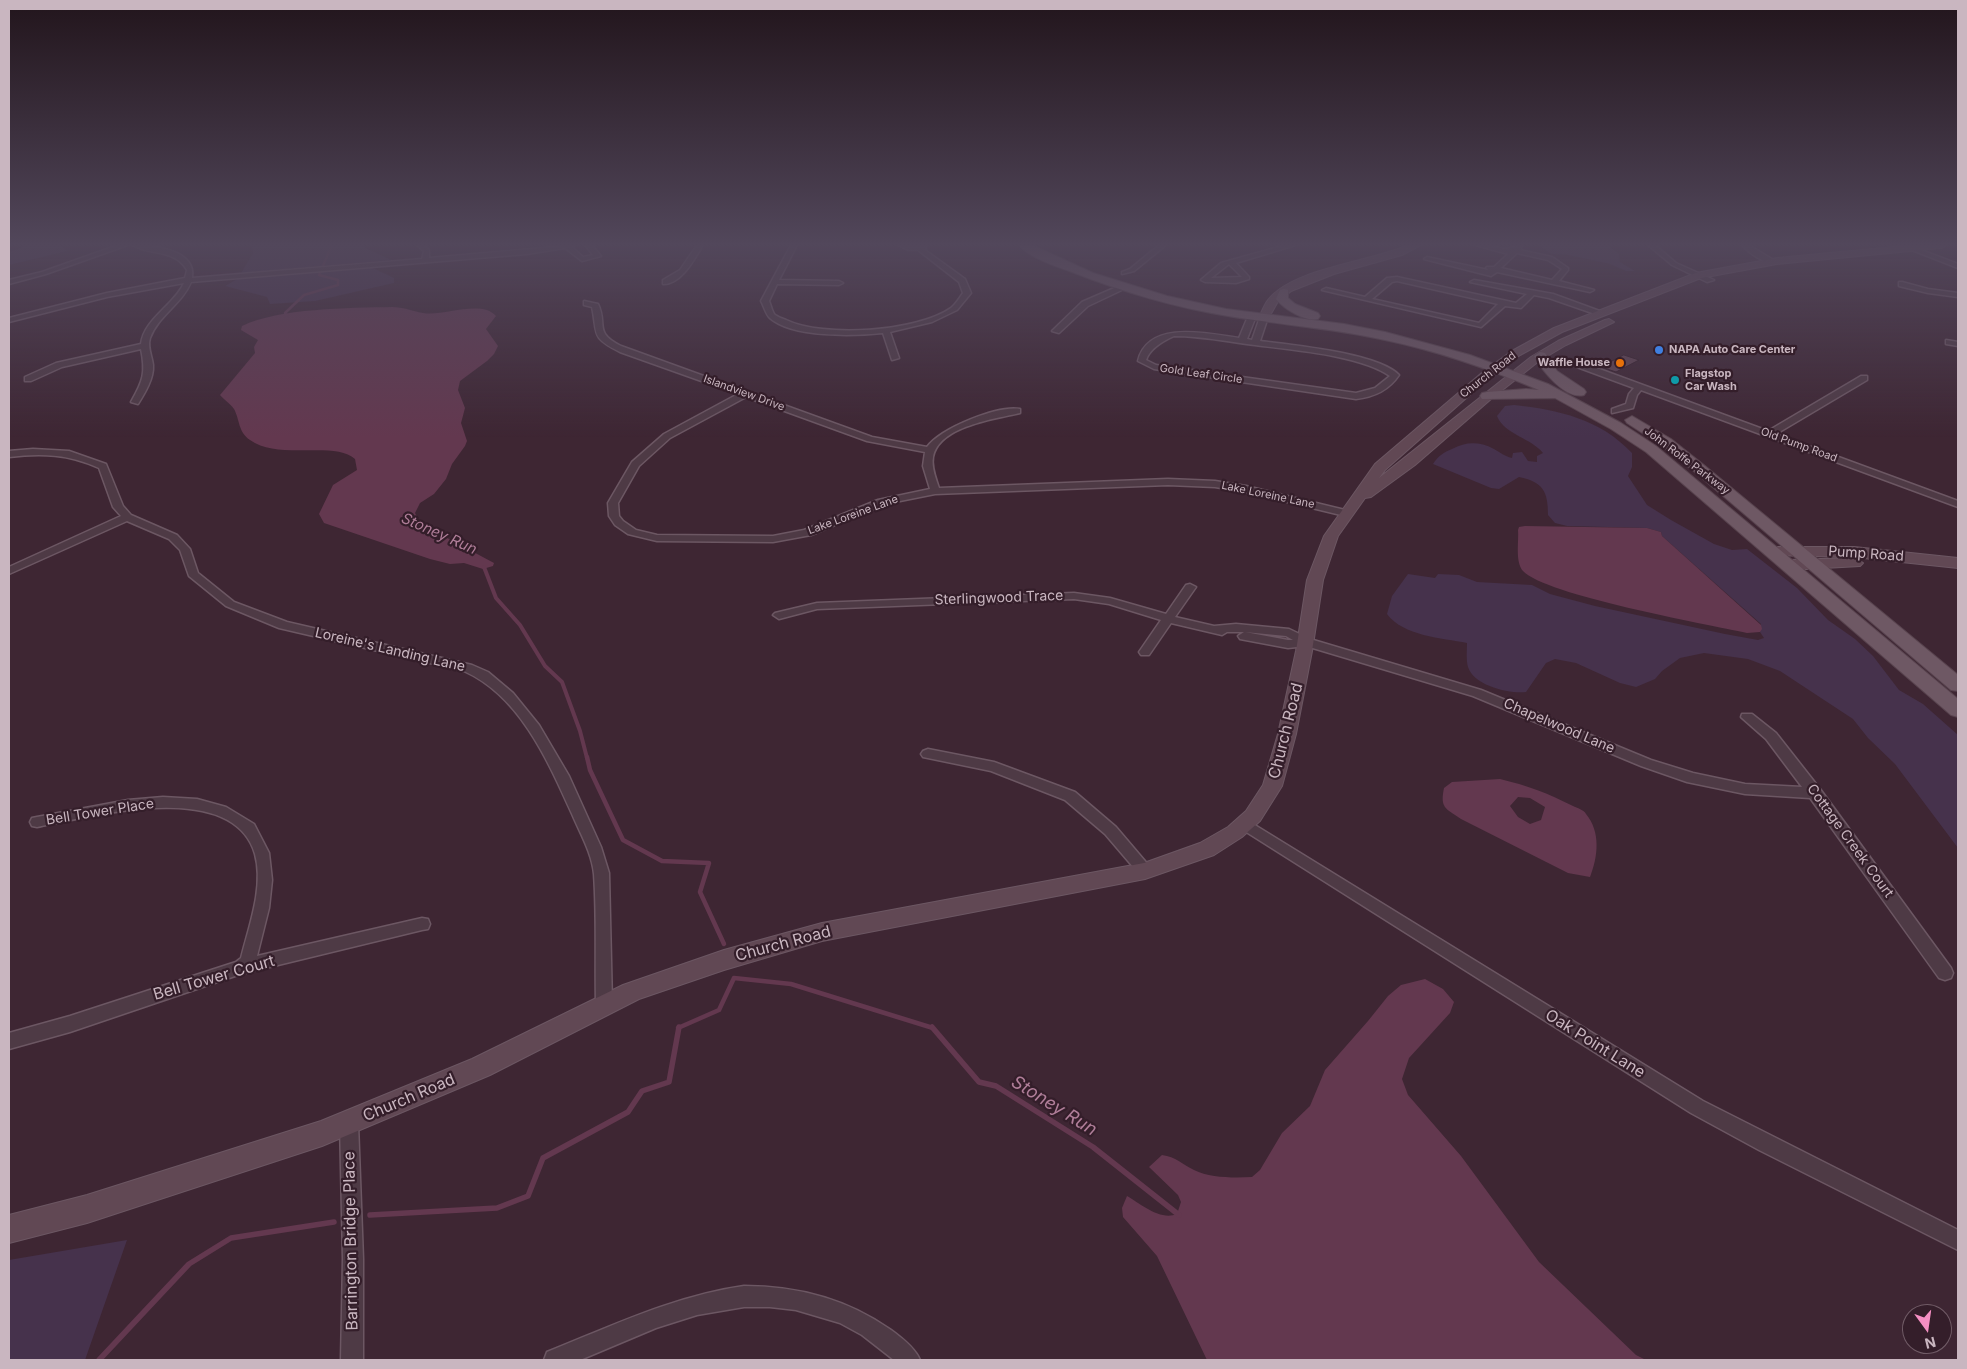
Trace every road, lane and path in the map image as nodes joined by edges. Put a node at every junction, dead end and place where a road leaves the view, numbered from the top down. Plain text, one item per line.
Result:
1 (53, 309) edge
2 (170, 309) edge
3 (595, 309) edge
4 (766, 309) edge
5 (955, 309) edge
6 (1080, 309) edge
7 (1221, 309) edge
8 (1240, 309) edge
9 (1263, 309) edge
10 (1264, 309) edge
11 (1298, 309) edge
12 (1408, 309) edge
13 (1497, 309) edge
14 (1588, 309) edge
15 (1613, 309) edge
16 (1637, 309) edge
17 (1260, 313) junction
18 (1601, 313) junction
19 (1314, 316) junction
20 (9, 320) edge
21 (886, 330) junction
22 (1056, 331) dead end
23 (1242, 341) junction
24 (1949, 342) dead end
25 (1255, 343) junction
26 (1958, 344) edge
27 (144, 346) junction
28 (1540, 356) junction
29 (895, 358) dead end
30 (1500, 364) junction
31 (1580, 365) dead end
32 (1519, 371) junction
33 (1864, 378) dead end
34 (28, 379) dead end
35 (1640, 387) junction
36 (745, 394) junction
37 (1487, 396) junction
38 (1577, 397) junction
39 (136, 402) dead end
40 (1017, 411) dead end
41 (1616, 411) junction
42 (1770, 434) junction
43 (930, 450) junction
44 (9, 454) edge
45 (935, 491) junction
46 (1958, 504) edge
47 (1350, 508) junction
48 (127, 516) junction
49 (1794, 558) junction
50 (1958, 563) edge
51 (1815, 564) junction
52 (9, 571) edge
53 (1958, 574) edge
54 (1190, 587) dead end
55 (779, 615) dead end
56 (1168, 618) junction
57 (1306, 642) junction
58 (1145, 652) dead end
59 (1958, 684) edge
60 (1958, 710) edge
61 (1747, 718) dead end
62 (928, 754) dead end
63 (1814, 792) junction
64 (37, 822) dead end
65 (1245, 824) junction
66 (1145, 871) junction
67 (422, 924) dead end
68 (242, 967) junction
69 (1945, 973) dead end
70 (604, 1004) junction
71 (9, 1041) edge
72 (349, 1123) junction
73 (9, 1229) edge
74 (1958, 1240) edge
75 (352, 1360) edge
76 (555, 1360) edge
77 (909, 1360) edge

1 - 20 street
2 - 27 street
3 - 36 street, Islandview Drive
4 - 21 street
5 - 21 street
6 - 22 street
7 - 17 main road
8 - 17 main road
9 - 17 main road
10 - 17 main road
11 - 19 main road
12 - 13 street
14 - 18 street
15 - 18 main road, Church Road
16 - 28 main road, Church Road
17 - 19 main road, John Rolfe Parkway
17 - 23 street
17 - 25 street
17 - 30 main road, John Rolfe Parkway
18 - 30 main road, Church Road
19 - 30 main road, John Rolfe Parkway
21 - 29 street
23 - 25 street, Gold Leaf Circle
23 - 25 street, Gold Leaf Circle
24 - 26 street
27 - 34 street
27 - 39 street
28 - 32 main road, Church Road
28 - 38 main road
30 - 32 main road, John Rolfe Parkway
30 - 47 main road, Church Road
31 - 35 street, Old Pump Road
32 - 37 main road, Church Road
32 - 38 main road, John Rolfe Parkway
33 - 42 street
35 - 41 street
35 - 42 street, Old Pump Road
36 - 43 street, Islandview Drive
36 - 45 street, Lake Loreine Lane
37 - 38 main road
37 - 47 main road, Church Road
38 - 41 main road, John Rolfe Parkway
38 - 49 main road, John Rolfe Parkway
40 - 43 street
41 - 49 main road, John Rolfe Parkway
42 - 46 street, Old Pump Road
43 - 45 street
44 - 48 street
45 - 47 street, Lake Loreine Lane
47 - 57 main road, Church Road
48 - 52 street
48 - 70 street, Loreine's Landing Lane
49 - 50 main road, Pump Road
49 - 51 main road, John Rolfe Parkway
49 - 60 main road, John Rolfe Parkway
51 - 53 main road, Pump Road
51 - 59 main road, John Rolfe Parkway
54 - 56 street
55 - 56 street, Sterlingwood Trace
56 - 57 street, Sterlingwood Trace
56 - 58 street
57 - 63 street, Chapelwood Lane
57 - 65 main road, Church Road
61 - 63 street, Cottage Creek Court
62 - 66 street
63 - 69 street, Cottage Creek Court
64 - 68 street, Bell Tower Place
65 - 66 main road, Church Road
65 - 74 street, Oak Point Lane
66 - 70 main road, Church Road
67 - 68 street, Bell Tower Court
68 - 71 street, Bell Tower Court
70 - 72 main road, Church Road
72 - 73 main road, Church Road
72 - 75 street, Barrington Bridge Place
76 - 77 street

